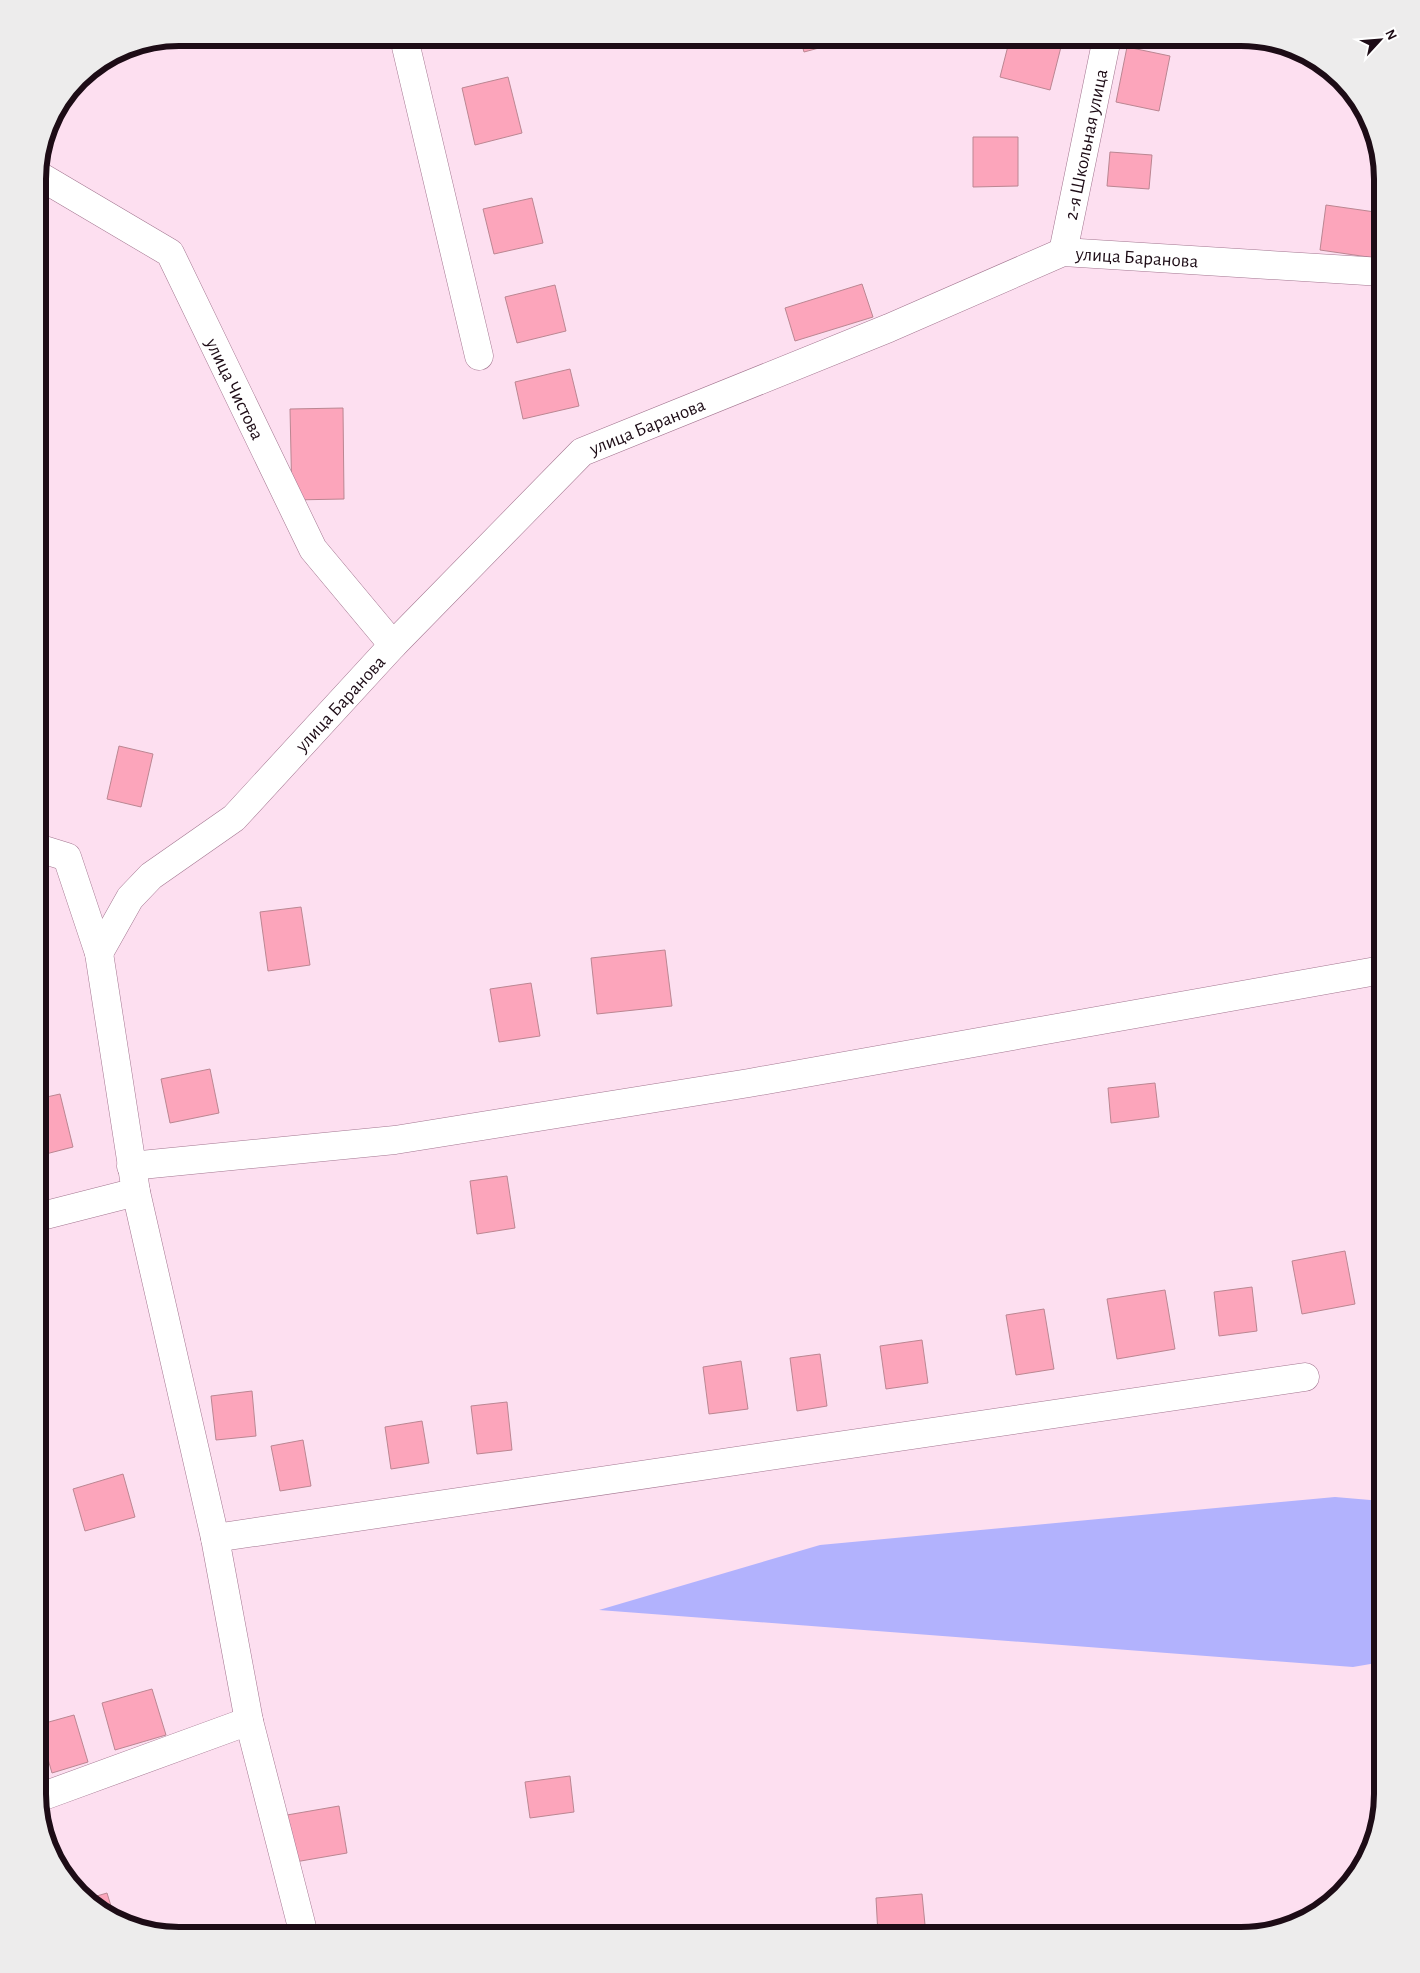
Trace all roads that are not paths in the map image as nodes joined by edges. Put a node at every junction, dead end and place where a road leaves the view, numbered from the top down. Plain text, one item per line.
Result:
1 (406, 47) edge
2 (1105, 47) edge
3 (47, 180) edge
4 (1063, 252) junction
5 (1374, 271) edge
6 (479, 356) dead end
7 (393, 646) junction
8 (47, 851) edge
9 (99, 953) junction
10 (1374, 971) edge
11 (131, 1166) junction
12 (136, 1192) junction
13 (46, 1215) edge
14 (1305, 1377) dead end
15 (215, 1538) junction
16 (249, 1721) junction
17 (46, 1795) edge
18 (302, 1926) edge

1 - 6 street
2 - 4 street, 2-я Школьная улица
3 - 7 street, улица Чистова
4 - 5 street, улица Баранова
4 - 7 street, улица Баранова
7 - 9 street, улица Баранова
8 - 9 street
9 - 11 street
10 - 11 street
11 - 12 street
12 - 13 street
12 - 15 street
14 - 15 street
15 - 16 street
16 - 17 street
16 - 18 street

